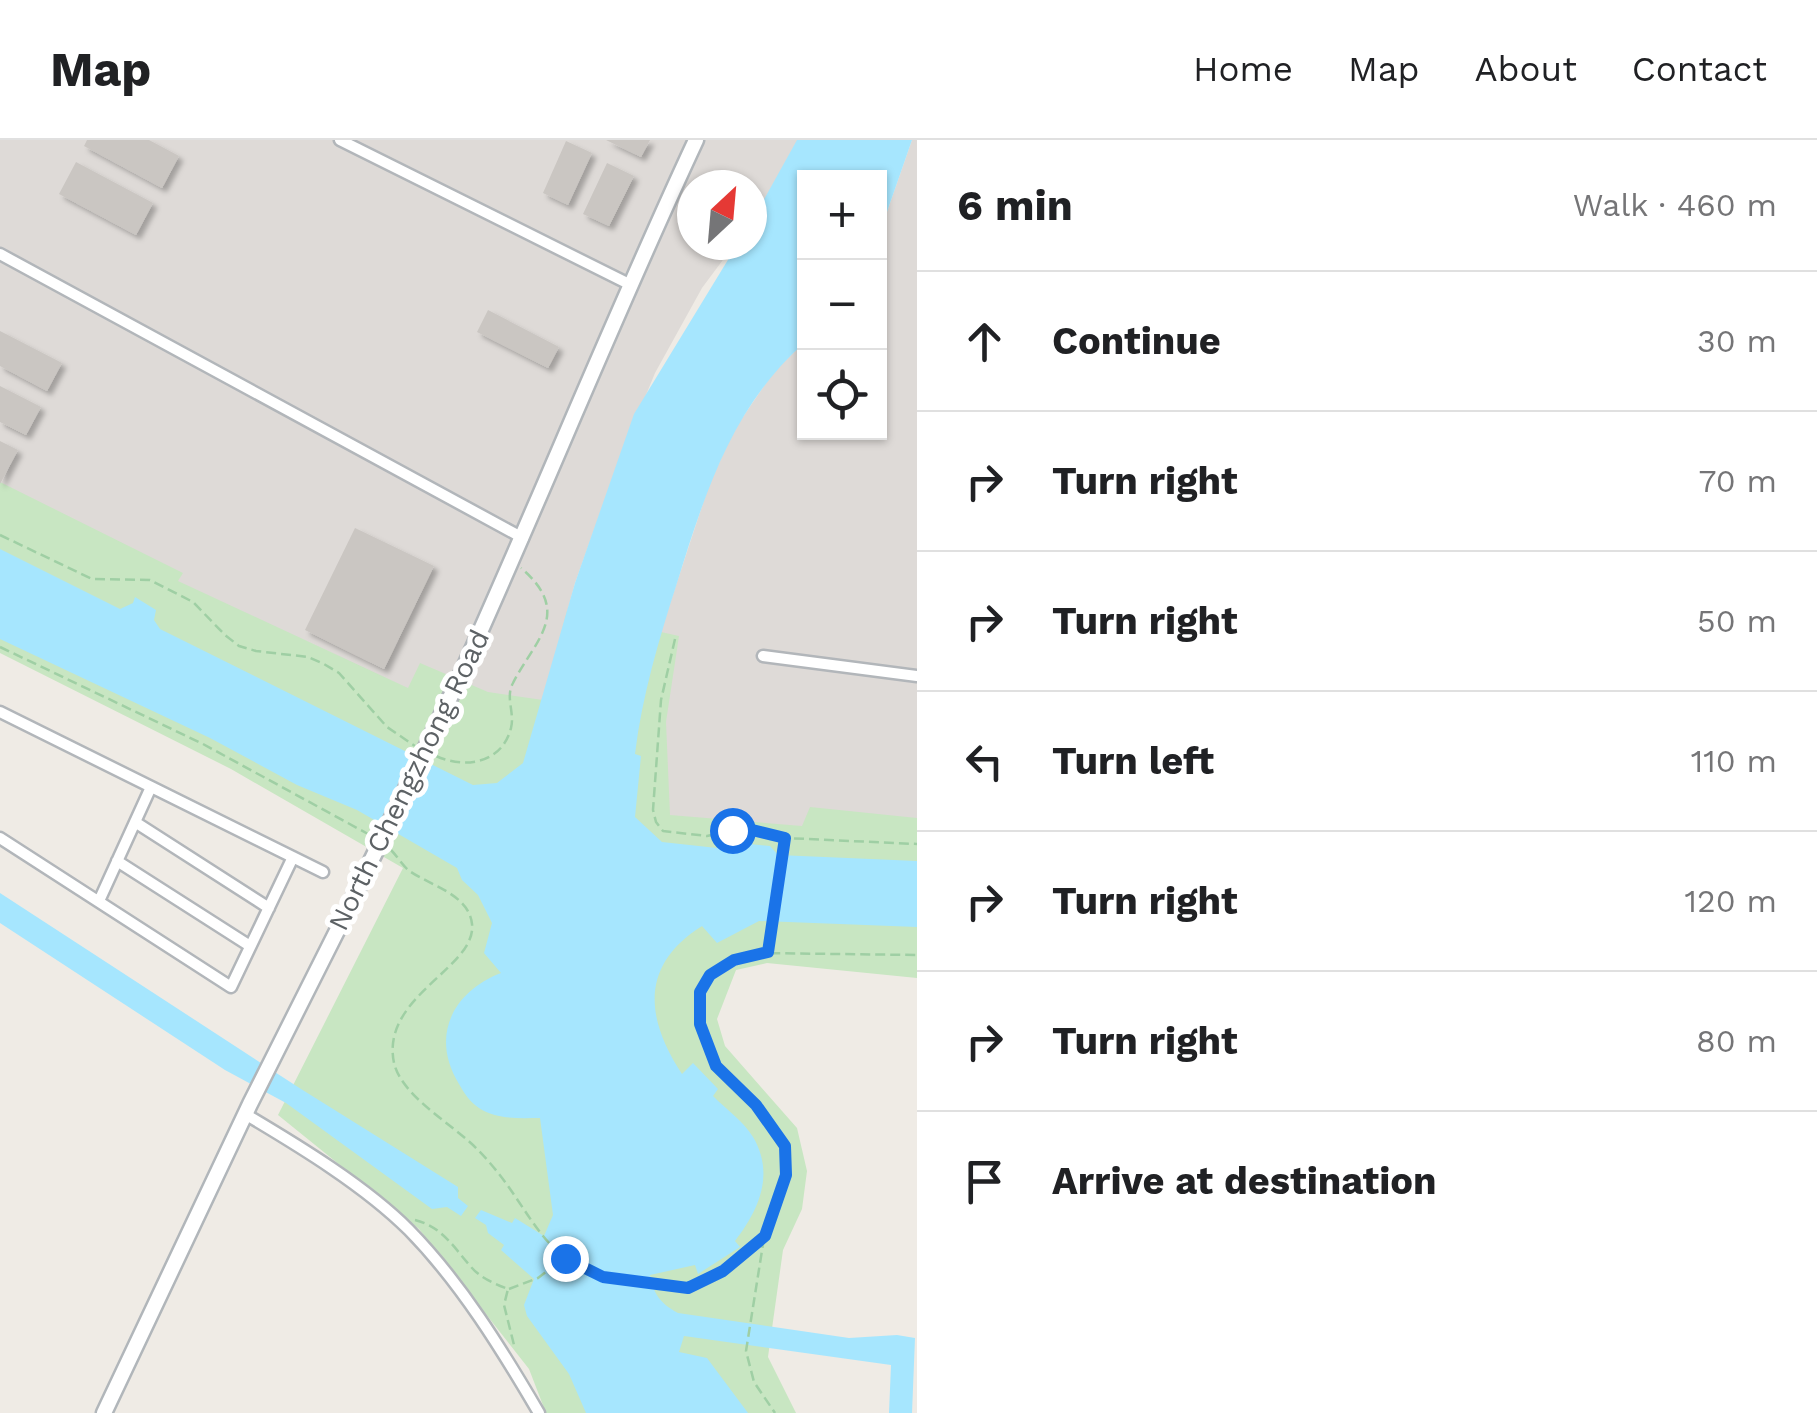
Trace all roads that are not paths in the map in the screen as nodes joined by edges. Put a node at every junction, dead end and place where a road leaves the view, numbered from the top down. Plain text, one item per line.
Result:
1 (340, 140) edge
2 (696, 140) edge
3 (0, 254) edge
4 (629, 284) junction
5 (523, 538) junction
6 (764, 656) dead end
7 (917, 676) edge
8 (0, 712) edge
9 (150, 787) junction
10 (135, 822) junction
11 (0, 838) edge
12 (293, 857) junction
13 (117, 861) junction
14 (323, 872) dead end
15 (98, 900) junction
16 (269, 908) junction
17 (250, 946) junction
18 (247, 1109) junction
19 (104, 1413) edge
20 (539, 1413) edge

1 - 4 street
2 - 4 street, North Chengzhong Road
3 - 5 street
4 - 5 street, North Chengzhong Road
5 - 18 street, North Chengzhong Road, bridge
6 - 7 street
8 - 9 street
9 - 10 street
9 - 12 street
10 - 13 street
10 - 16 street
11 - 15 street
12 - 14 street
12 - 16 street
13 - 15 street
13 - 17 street
15 - 17 street
16 - 17 street
18 - 19 street, North Chengzhong Road
18 - 20 street

